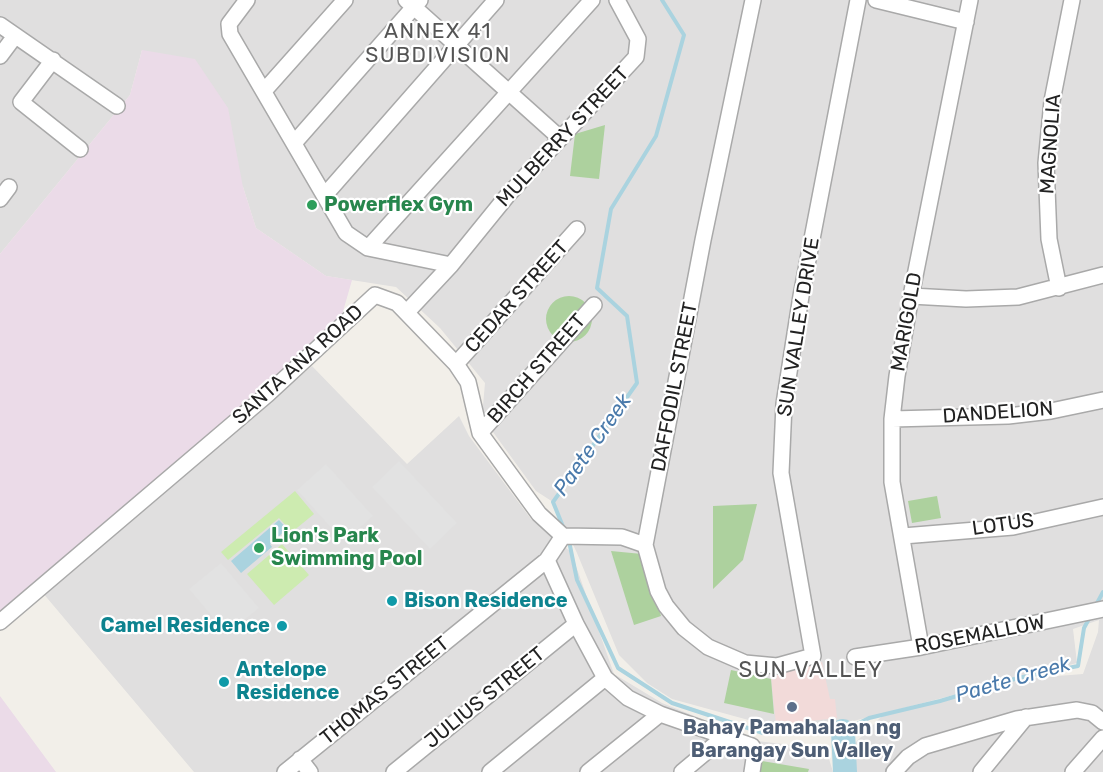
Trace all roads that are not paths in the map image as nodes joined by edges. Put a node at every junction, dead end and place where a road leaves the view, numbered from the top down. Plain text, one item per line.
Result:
1 (248, 0) edge
2 (345, 0) edge
3 (496, 0) edge
4 (592, 0) edge
5 (617, 0) edge
6 (753, 0) edge
7 (858, 0) edge
8 (876, 0) edge
9 (970, 0) edge
10 (1072, 0) edge
11 (414, 2) edge
12 (966, 22) junction
13 (0, 25) edge
14 (15, 36) junction
15 (455, 44) junction
16 (0, 56) edge
17 (53, 60) junction
18 (264, 91) junction
19 (509, 92) junction
20 (117, 106) dead end
21 (560, 138) junction
22 (295, 142) junction
23 (80, 148) dead end
24 (325, 195) junction
25 (577, 229) dead end
26 (368, 248) junction
27 (451, 265) junction
28 (1103, 276) edge
29 (1059, 288) junction
30 (911, 297) junction
31 (594, 305) dead end
32 (407, 312) junction
33 (456, 364) junction
34 (1103, 400) edge
35 (892, 419) junction
36 (480, 433) junction
37 (1103, 507) edge
38 (563, 536) junction
39 (903, 536) junction
40 (645, 545) junction
41 (547, 560) junction
42 (1103, 609) edge
43 (0, 622) edge
44 (576, 624) junction
45 (921, 647) junction
46 (813, 656) joint
47 (855, 657) dead end
48 (605, 678) junction
49 (660, 714) junction
50 (1026, 717) junction
51 (1103, 722) edge
52 (724, 737) junction
53 (1103, 738) edge
54 (300, 759) junction
55 (285, 772) edge
56 (310, 772) edge
57 (394, 772) edge
58 (490, 772) edge
59 (588, 772) edge
60 (682, 772) edge
61 (752, 772) edge
62 (894, 772) edge
63 (981, 772) edge
64 (1073, 772) edge

1 - 18 street
2 - 18 street
3 - 15 street
4 - 19 street
5 - 21 street, MULBERRY STREET
6 - 40 street, DAFFODIL STREET
7 - 46 street, SUN VALLEY DRIVE
8 - 12 street
9 - 12 street, MARIGOLD
10 - 29 street, MAGNOLIA
11 - 15 street
11 - 22 street
12 - 30 street, MARIGOLD
13 - 14 street
14 - 16 street
14 - 17 street
15 - 19 street
15 - 24 street
17 - 20 street
17 - 23 street
18 - 22 street
19 - 21 street
19 - 26 street
21 - 27 street, MULBERRY STREET
22 - 24 street
24 - 26 street
25 - 33 street, CEDAR STREET
26 - 27 street
27 - 32 street, MULBERRY STREET
28 - 29 street
29 - 30 street
30 - 35 street, MARIGOLD
31 - 36 street, BIRCH STREET
32 - 33 street, SANTA ANA ROAD
32 - 43 street, SANTA ANA ROAD
33 - 36 street, SANTA ANA ROAD
34 - 35 street, DANDELION
35 - 39 street, MARIGOLD
36 - 38 street, SANTA ANA ROAD
37 - 39 street, LOTUS
38 - 40 street
38 - 41 street, THOMAS STREET
39 - 45 street, MARIGOLD
40 - 46 street, DAFFODIL STREET
41 - 44 street
41 - 54 street, THOMAS STREET
42 - 45 street, ROSEMALLOW
44 - 48 street
44 - 57 street, JULIUS STREET
45 - 47 street, ROSEMALLOW
48 - 49 street
48 - 58 street
49 - 52 street
49 - 59 street
50 - 51 street
50 - 62 street
50 - 63 street
52 - 60 street
52 - 61 street
53 - 64 street
54 - 55 street, THOMAS STREET
54 - 56 street

